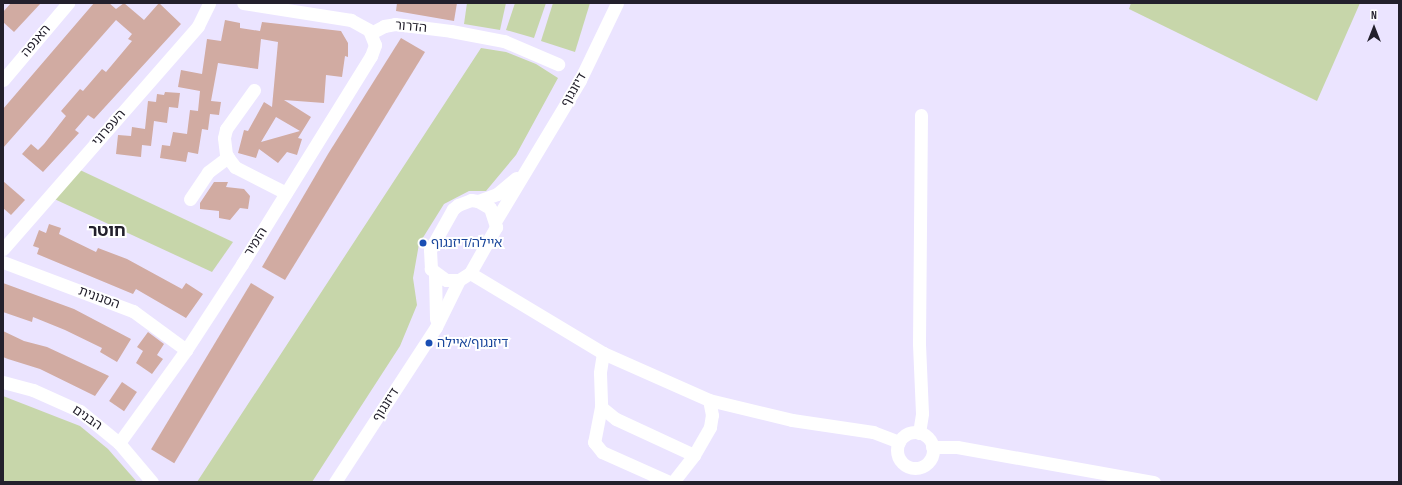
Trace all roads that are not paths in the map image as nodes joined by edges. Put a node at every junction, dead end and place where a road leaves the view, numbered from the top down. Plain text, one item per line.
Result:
1 (68, 3) edge
2 (209, 3) edge
3 (243, 3) edge
4 (617, 3) edge
5 (371, 33) junction
6 (558, 64) dead end
7 (3, 80) edge
8 (254, 90) dead end
9 (921, 114) dead end
10 (228, 157) junction
11 (522, 173) junction
12 (286, 193) junction
13 (190, 199) dead end
14 (478, 201) junction
15 (496, 220) junction
16 (3, 249) edge
17 (3, 262) edge
18 (435, 274) junction
19 (464, 277) junction
20 (436, 327) junction
21 (186, 350) junction
22 (603, 353) junction
23 (3, 382) edge
24 (709, 400) junction
25 (601, 407) junction
26 (919, 433) junction
27 (119, 442) junction
28 (899, 442) junction
29 (932, 447) junction
30 (694, 455) junction
31 (152, 482) edge
32 (335, 482) edge
33 (669, 482) edge
34 (673, 482) edge
35 (1154, 482) edge

1 - 7 street, האנפה
2 - 16 street, העפרוני
3 - 5 street
4 - 11 street, דיזנגוף
5 - 6 street, הדרור
5 - 12 street, הזמיר
8 - 10 street
9 - 26 street
10 - 12 street
10 - 13 street
11 - 14 street, דיזנגוף
11 - 15 street, דיזנגוף
12 - 21 street, הזמיר
14 - 15 street
14 - 18 street, דיזנגוף
15 - 19 street, דיזנגוף
17 - 21 street, הסנונית
18 - 19 street
18 - 20 street
19 - 20 street, דיזנגוף
19 - 22 street
20 - 32 street, דיזנגוף
21 - 27 street, הזמיר
22 - 24 street
22 - 25 street
23 - 27 street, הבנים
24 - 28 street
24 - 30 street
25 - 30 street
25 - 33 street
26 - 28 street
26 - 29 street
27 - 31 street, הבנים
28 - 29 street
29 - 35 street
30 - 34 street

